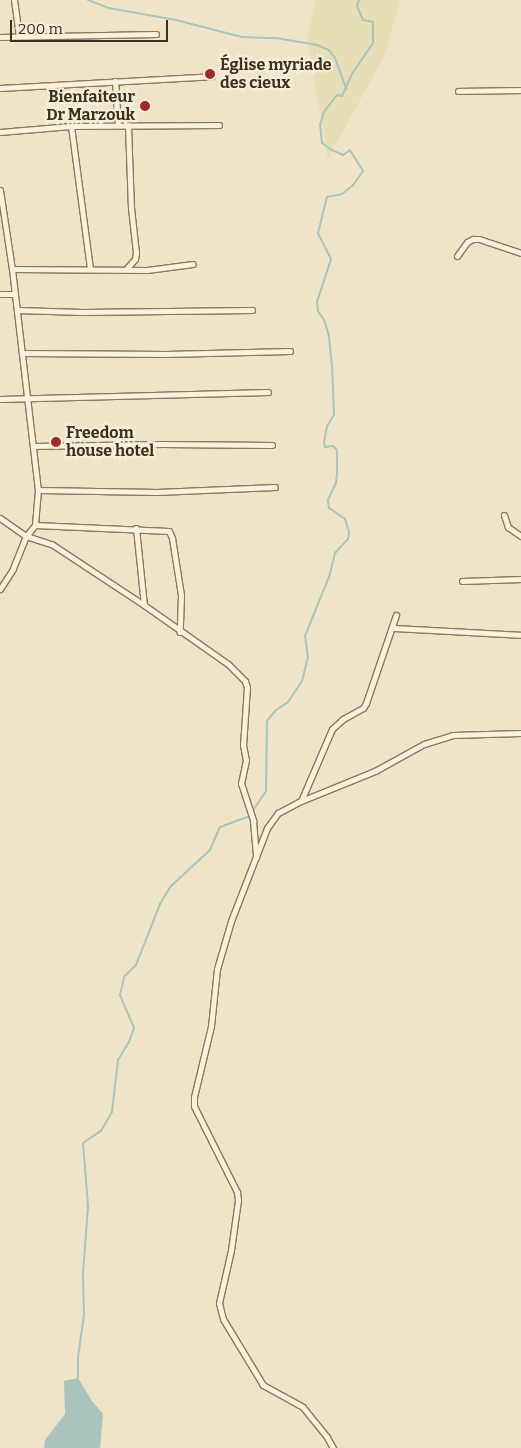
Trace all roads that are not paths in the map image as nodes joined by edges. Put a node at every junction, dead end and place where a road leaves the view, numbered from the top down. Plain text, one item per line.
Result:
1 (14, 0) edge
2 (156, 34) dead end
3 (19, 36) junction
4 (0, 37) edge
5 (212, 76) dead end
6 (115, 81) junction
7 (0, 88) edge
8 (521, 90) edge
9 (458, 91) dead end
10 (118, 125) junction
11 (128, 125) junction
12 (220, 125) dead end
13 (71, 126) junction
14 (0, 132) edge
15 (0, 190) edge
16 (521, 253) edge
17 (457, 256) dead end
18 (193, 264) dead end
19 (12, 269) junction
20 (90, 269) junction
21 (126, 269) junction
22 (0, 294) edge
23 (14, 294) junction
24 (17, 310) junction
25 (252, 310) dead end
26 (290, 351) dead end
27 (22, 353) junction
28 (268, 392) dead end
29 (27, 399) junction
30 (0, 400) edge
31 (272, 445) dead end
32 (33, 446) junction
33 (275, 487) dead end
34 (38, 490) junction
35 (504, 516) dead end
36 (0, 518) edge
37 (35, 525) junction
38 (136, 528) junction
39 (26, 536) junction
40 (521, 536) edge
41 (521, 579) edge
42 (462, 581) dead end
43 (0, 589) edge
44 (144, 605) junction
45 (396, 615) dead end
46 (392, 628) junction
47 (180, 632) junction
48 (521, 635) edge
49 (521, 733) edge
50 (301, 801) junction
51 (256, 858) junction
52 (333, 1448) edge

1 - 3 street
2 - 3 street
3 - 4 street
5 - 6 street
6 - 7 street
6 - 10 street
8 - 9 street
10 - 11 street
10 - 13 street
11 - 12 street
11 - 21 street
13 - 14 street
13 - 20 street
15 - 19 street
16 - 17 street
18 - 21 street
19 - 20 street
19 - 23 street
20 - 21 street
22 - 23 street
23 - 24 street
24 - 25 street
24 - 27 street
26 - 27 street
27 - 29 street
28 - 29 street
29 - 30 street
29 - 32 street
31 - 32 street
32 - 34 street
33 - 34 street
34 - 37 street
35 - 40 street
36 - 39 street
37 - 38 street
37 - 39 street
38 - 44 street
38 - 47 street
39 - 43 street
39 - 44 street
41 - 42 street
44 - 47 street
45 - 46 street
46 - 48 street
46 - 50 street
47 - 51 street
49 - 50 street
50 - 51 street
51 - 52 street

